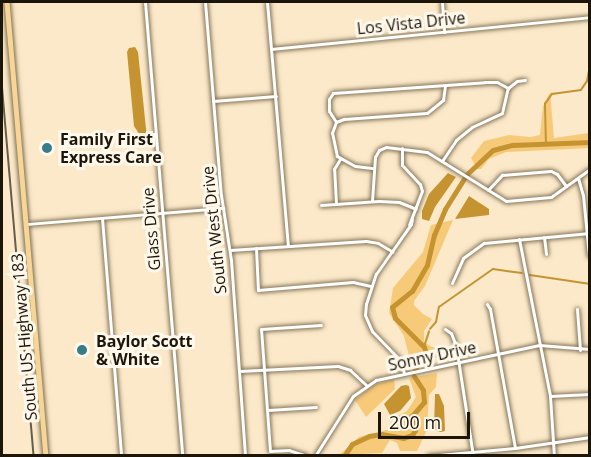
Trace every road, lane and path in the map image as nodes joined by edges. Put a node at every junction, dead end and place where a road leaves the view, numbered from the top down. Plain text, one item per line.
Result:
1 (7, 2) edge
2 (145, 2) edge
3 (205, 2) edge
4 (267, 2) edge
5 (442, 2) edge
6 (590, 17) edge
7 (444, 32) junction
8 (271, 49) junction
9 (525, 80) dead end
10 (445, 86) junction
11 (508, 88) junction
12 (276, 96) junction
13 (213, 101) junction
14 (336, 122) junction
15 (402, 148) junction
16 (340, 159) junction
17 (442, 161) junction
18 (373, 168) junction
19 (590, 169) edge
20 (578, 178) junction
21 (566, 186) junction
22 (488, 190) junction
23 (590, 194) edge
24 (583, 195) junction
25 (372, 201) junction
26 (336, 204) junction
27 (321, 206) dead end
28 (223, 208) junction
29 (416, 209) junction
30 (162, 213) junction
31 (102, 218) junction
32 (27, 224) junction
33 (588, 233) edge
34 (544, 237) junction
35 (519, 239) junction
36 (288, 246) junction
37 (256, 248) junction
38 (229, 250) junction
39 (393, 252) junction
40 (546, 254) dead end
41 (589, 256) edge
42 (452, 283) dead end
43 (370, 286) junction
44 (487, 304) dead end
45 (577, 309) dead end
46 (321, 325) dead end
47 (445, 329) dead end
48 (539, 345) junction
49 (590, 349) edge
50 (580, 350) junction
51 (499, 355) junction
52 (459, 363) junction
53 (264, 369) junction
54 (239, 371) junction
55 (404, 373) junction
56 (366, 385) junction
57 (590, 394) edge
58 (550, 396) junction
59 (316, 407) dead end
60 (268, 410) junction
61 (590, 437) edge
62 (553, 442) junction
63 (515, 448) junction
64 (473, 454) edge
65 (46, 456) edge
66 (121, 456) edge
67 (182, 456) edge
68 (245, 456) edge
69 (307, 456) edge
70 (315, 456) edge
71 (428, 456) edge
72 (554, 456) edge

1 - 32 main road, South US Highway 183
2 - 30 street, Glass Drive
3 - 13 street, South West Drive
4 - 8 street
5 - 7 street
6 - 7 street, Los Vista Drive
7 - 8 street, Los Vista Drive
8 - 12 street
9 - 11 street
10 - 11 street
10 - 14 street
10 - 14 street
11 - 17 street
12 - 13 street
12 - 36 street
13 - 28 street, South West Drive
14 - 16 street
15 - 17 street
15 - 18 street
15 - 29 street
16 - 18 street
16 - 26 street
17 - 22 street
18 - 25 street
19 - 20 street
20 - 21 street
20 - 24 street
21 - 22 street
21 - 22 street
23 - 24 street
24 - 33 street
25 - 26 street
25 - 29 street
26 - 27 street
28 - 30 street
28 - 38 street, South West Drive
29 - 39 street
30 - 31 street
30 - 67 street, Glass Drive
31 - 32 street
31 - 66 street
32 - 65 main road, South US Highway 183
33 - 34 street
33 - 41 street
34 - 35 street
34 - 40 street
35 - 42 street
35 - 48 street
36 - 37 street
36 - 39 street
37 - 38 street
37 - 43 street
38 - 54 street, South West Drive
39 - 43 street
43 - 55 street
44 - 51 street
45 - 50 street
46 - 53 street
47 - 52 street
48 - 50 street, Sonny Drive
48 - 51 street, Sonny Drive
48 - 58 street
49 - 50 street, Sonny Drive
51 - 52 street, Sonny Drive
51 - 63 street
52 - 55 street, Sonny Drive
52 - 64 street
53 - 54 street
53 - 56 street
53 - 60 street
54 - 68 street, South West Drive
55 - 56 street, Sonny Drive
56 - 70 street
57 - 58 street
58 - 62 street
59 - 60 street
60 - 69 street
61 - 62 street
62 - 63 street
62 - 72 street
63 - 64 street
64 - 71 street

